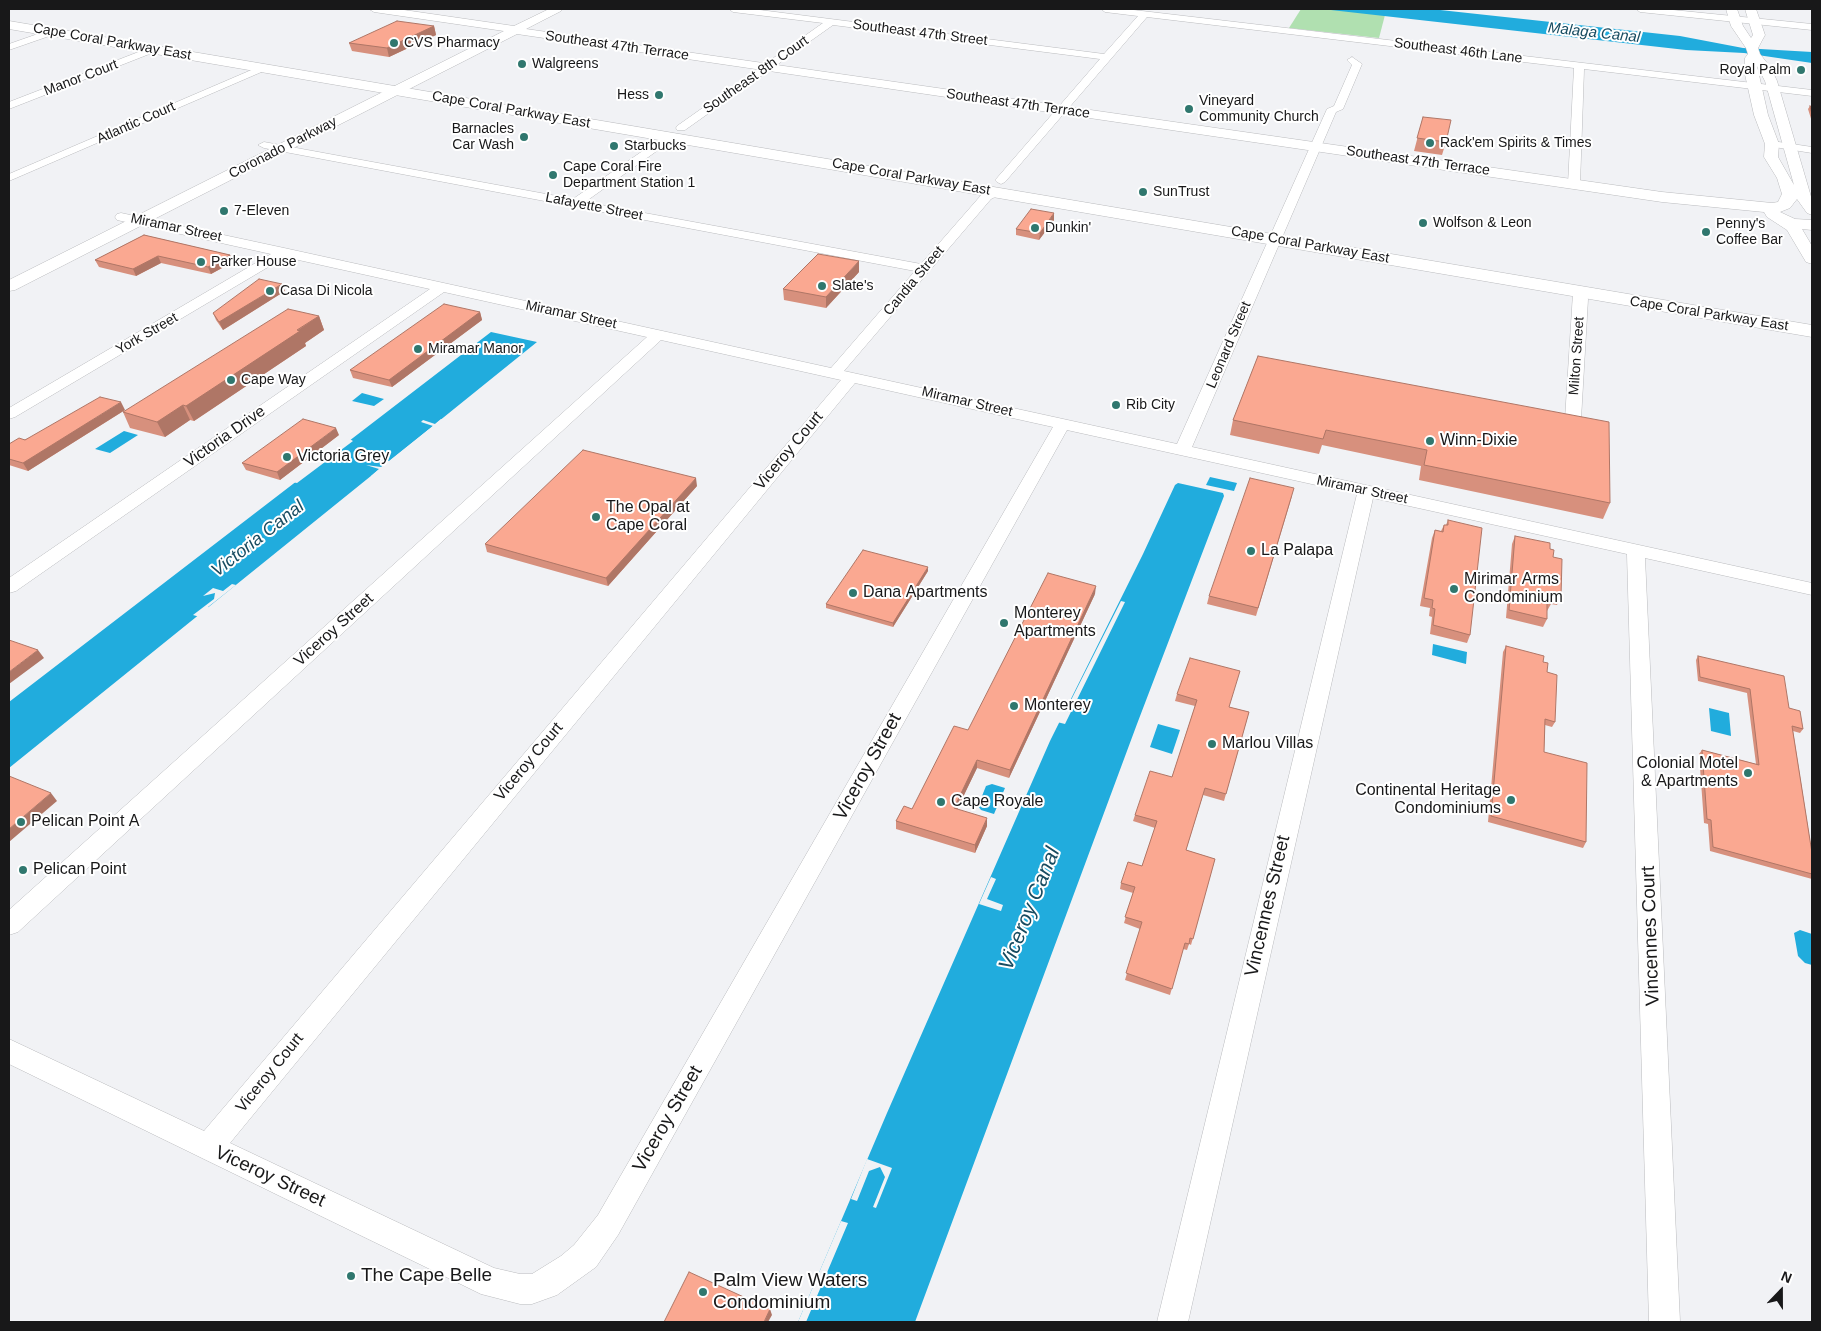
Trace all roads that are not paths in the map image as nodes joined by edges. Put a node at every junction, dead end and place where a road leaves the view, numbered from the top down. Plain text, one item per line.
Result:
1 (374, 9) edge
2 (534, 9) edge
3 (557, 9) edge
4 (733, 9) edge
5 (1105, 9) edge
6 (1640, 9) edge
7 (1751, 9) edge
8 (1144, 14) junction
9 (1734, 14) edge
10 (9, 15) edge
11 (1755, 21) junction
12 (832, 22) junction
13 (9, 25) edge
14 (498, 27) junction
15 (1812, 27) edge
16 (515, 30) junction
17 (52, 32) junction
18 (1362, 40) junction
19 (9, 47) edge
20 (154, 49) junction
21 (1753, 51) junction
22 (1106, 57) junction
23 (1579, 66) junction
24 (263, 68) junction
25 (766, 68) junction
26 (412, 83) junction
27 (395, 85) junction
28 (1754, 86) junction
29 (378, 87) junction
30 (1774, 89) junction
31 (1812, 93) edge
32 (9, 106) edge
33 (1061, 110) junction
34 (677, 132) junction
35 (1772, 144) junction
36 (264, 145) junction
37 (1315, 147) junction
38 (1792, 147) junction
39 (283, 148) junction
40 (1812, 150) edge
41 (9, 178) edge
42 (1574, 184) junction
43 (998, 186) junction
44 (574, 204) junction
45 (1812, 210) edge
46 (1778, 213) junction
47 (121, 217) junction
48 (139, 220) junction
49 (1812, 226) edge
50 (1278, 233) junction
51 (1812, 241) edge
52 (284, 252) junction
53 (1812, 259) edge
54 (924, 269) junction
55 (9, 272) edge
56 (9, 286) edge
57 (442, 287) junction
58 (1580, 293) junction
59 (1812, 318) edge
60 (1812, 331) edge
61 (659, 334) junction
62 (843, 375) junction
63 (9, 414) edge
64 (1573, 419) edge
65 (1063, 424) junction
66 (1183, 450) junction
67 (1366, 491) junction
68 (1636, 550) junction
69 (9, 587) edge
70 (1812, 589) edge
71 (9, 925) edge
72 (9, 1051) edge
73 (208, 1148) junction
74 (1172, 1322) edge
75 (1664, 1322) edge

1 - 14 street, Southeast 47th Terrace
2 - 14 street, Coronado Parkway
3 - 16 street
4 - 12 street, Southeast 47th Street
5 - 8 street, Southeast 46th Lane
6 - 9 street
7 - 11 street
8 - 18 street, Southeast 46th Lane
8 - 22 street, Candia Street
9 - 11 street
9 - 21 street
10 - 27 main road, Cape Coral Parkway East
11 - 15 street
11 - 21 street
12 - 22 street, Southeast 47th Street
12 - 25 street, Southeast 8th Court
13 - 17 main road, Cape Coral Parkway East
14 - 16 street, Southeast 47th Terrace
14 - 27 street, Coronado Parkway
16 - 25 street, Southeast 47th Terrace
16 - 26 street
17 - 19 street
17 - 20 main road, Cape Coral Parkway East
18 - 23 street, Southeast 46th Lane
18 - 37 street, Leonard Street
20 - 24 main road, Cape Coral Parkway East
20 - 32 street, Manor Court
21 - 28 street
21 - 30 street
22 - 33 street, Candia Street
23 - 28 street, Southeast 46th Lane
23 - 42 street
24 - 29 main road, Cape Coral Parkway East
24 - 41 street, Atlantic Court
25 - 33 street, Southeast 47th Terrace
25 - 34 street, Southeast 8th Court
26 - 27 main road, Cape Coral Parkway East
26 - 34 main road, Cape Coral Parkway East
27 - 29 main road, Cape Coral Parkway East
27 - 34 main road, Cape Coral Parkway East
27 - 39 street, Coronado Parkway
28 - 30 street, Southeast 46th Lane
28 - 35 street
29 - 36 street, Coronado Parkway
30 - 31 street, Southeast 46th Lane
30 - 38 street
33 - 37 street, Southeast 47th Terrace
33 - 43 street, Candia Street
34 - 43 main road, Cape Coral Parkway East
34 - 43 main road, Cape Coral Parkway East
34 - 44 street, Southeast 8th Court
35 - 38 street
35 - 46 street
36 - 39 street, Lafayette Street
36 - 47 street, Coronado Parkway
37 - 42 street, Southeast 47th Terrace
37 - 50 street, Leonard Street
38 - 40 street
38 - 45 street
39 - 44 street, Lafayette Street
39 - 48 street, Coronado Parkway
42 - 46 street, Southeast 47th Terrace
43 - 50 main road, Cape Coral Parkway East
43 - 50 main road, Cape Coral Parkway East
43 - 54 street, Candia Street
44 - 54 street, Lafayette Street
45 - 46 street
46 - 49 street
46 - 53 street
47 - 48 street, Miramar Street
47 - 55 street, Coronado Parkway
48 - 52 street, Miramar Street
48 - 56 street, Coronado Parkway
49 - 51 street
50 - 58 main road, Cape Coral Parkway East
50 - 59 main road, Cape Coral Parkway East
50 - 66 street, Leonard Street
52 - 57 street, Miramar Street
52 - 63 street, York Street
54 - 62 street, Candia Street
57 - 61 street, Miramar Street
57 - 69 street, Victoria Drive
58 - 60 main road, Cape Coral Parkway East
58 - 64 street, Milton Street
61 - 62 street, Miramar Street
61 - 71 street, Viceroy Street
62 - 65 street, Miramar Street
62 - 73 street, Viceroy Court
65 - 66 street, Miramar Street
65 - 73 street, Viceroy Street
66 - 67 street, Miramar Street
67 - 68 street, Miramar Street
67 - 74 street, Vincennes Street
68 - 70 street, Miramar Street
68 - 75 street, Vincennes Court
72 - 73 street, Viceroy Street

